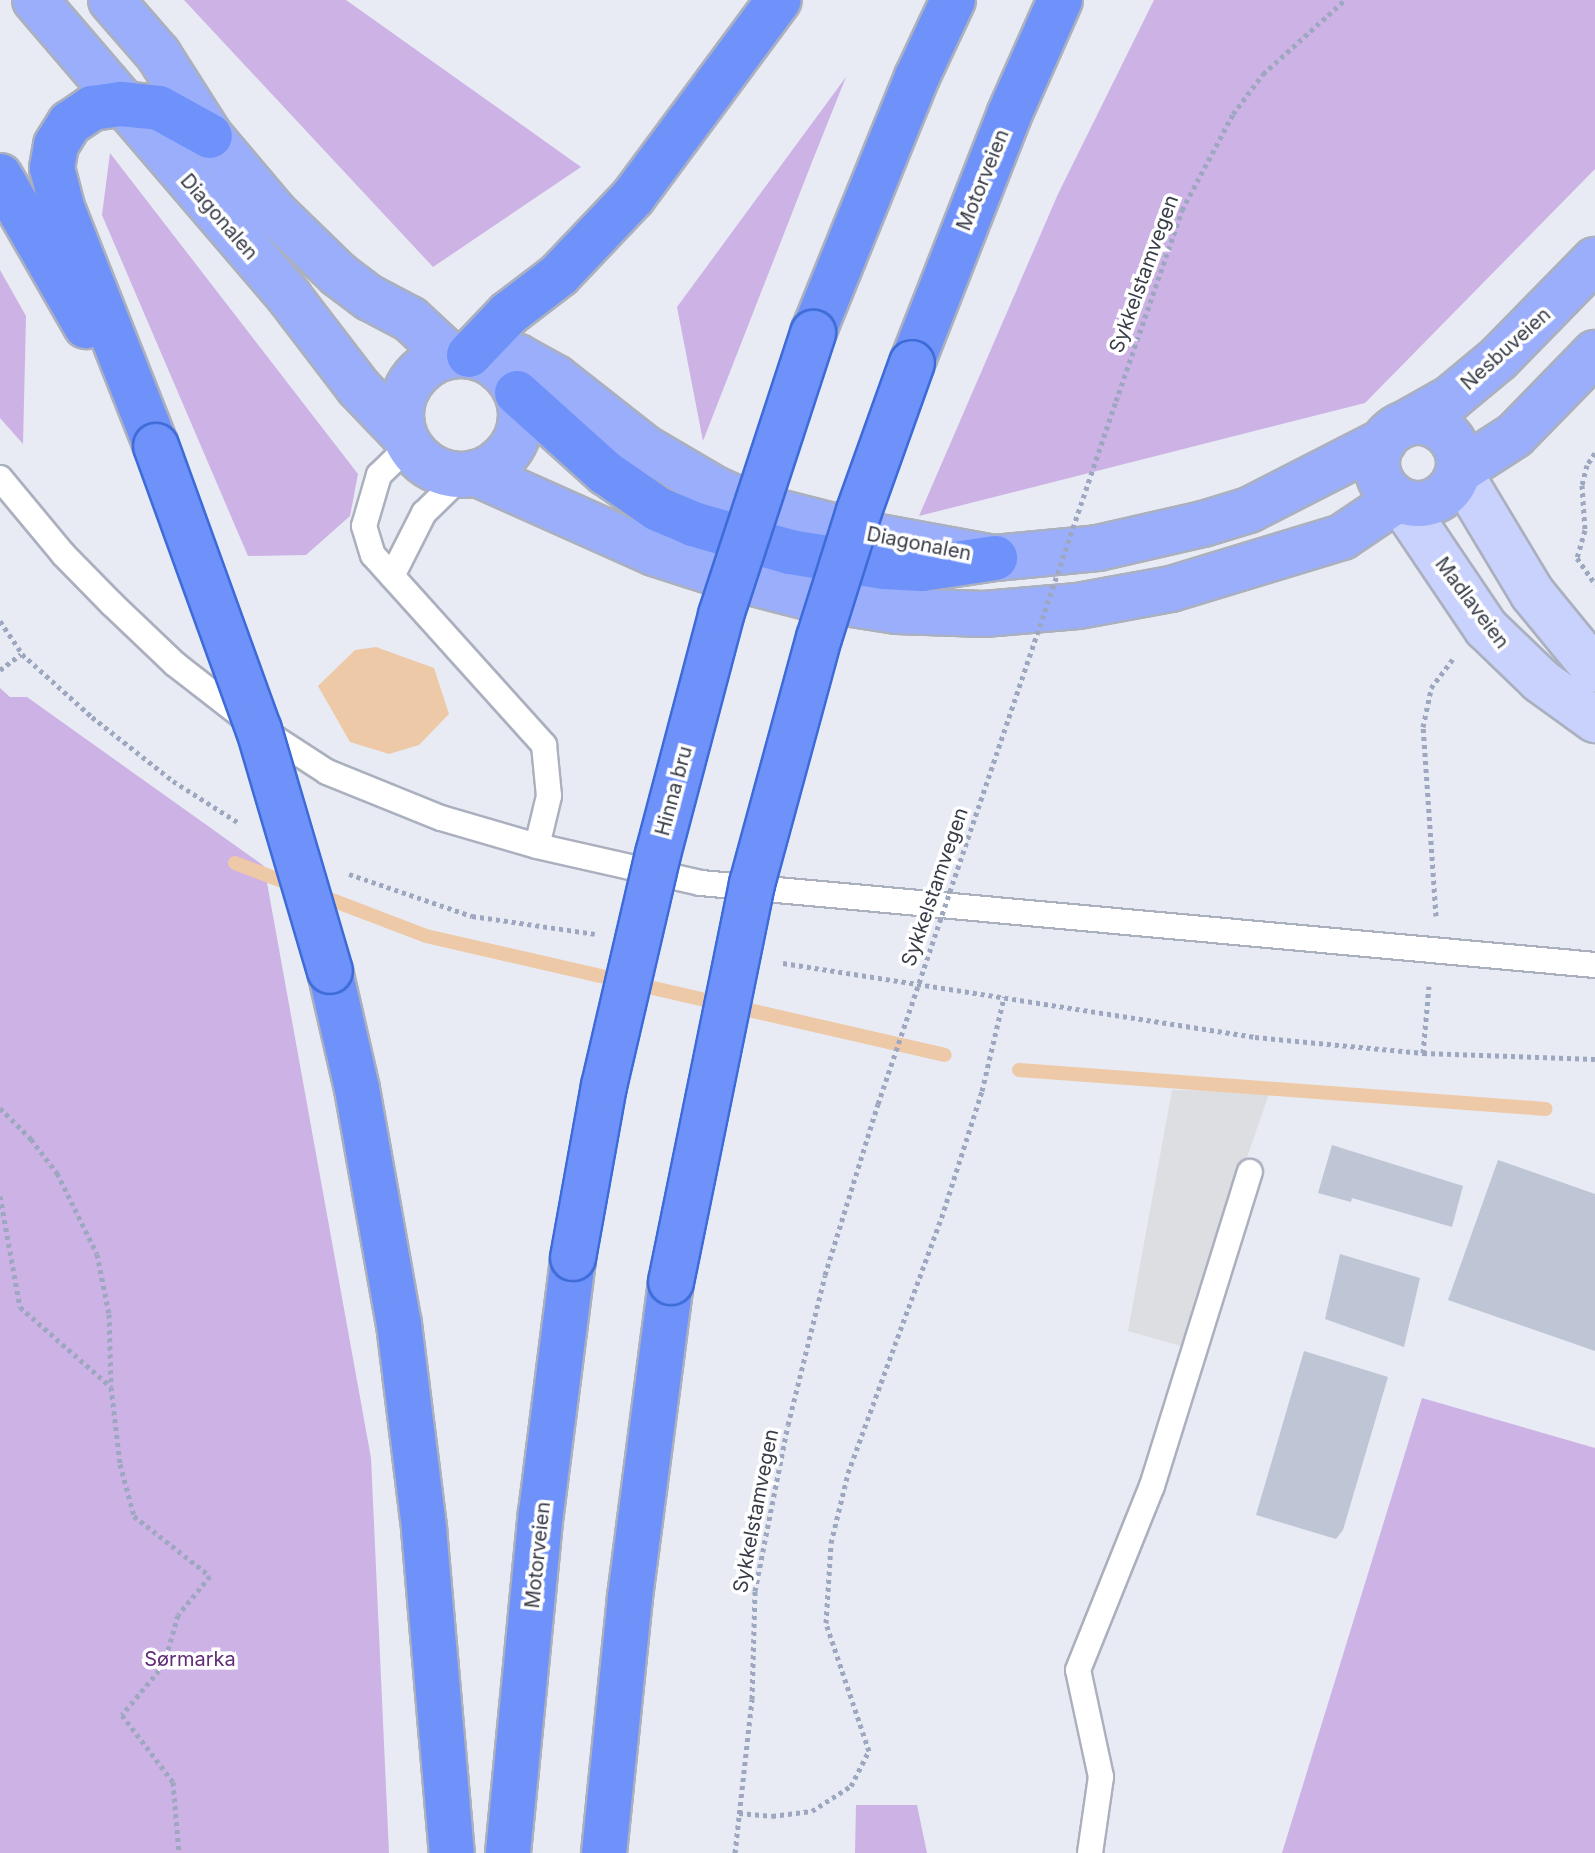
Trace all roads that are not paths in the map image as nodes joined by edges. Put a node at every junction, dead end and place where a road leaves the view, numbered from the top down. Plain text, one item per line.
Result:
1 (35, 0) edge
2 (111, 0) edge
3 (779, 0) edge
4 (953, 0) edge
5 (1060, 0) edge
6 (121, 104) junction
7 (210, 136) junction
8 (0, 176) edge
9 (1595, 260) edge
10 (1595, 353) edge
11 (467, 356) junction
12 (517, 393) junction
13 (1394, 432) junction
14 (406, 440) junction
15 (156, 446) junction
16 (1460, 472) junction
17 (469, 474) junction
18 (0, 478) edge
19 (1399, 501) junction
20 (995, 558) junction
21 (392, 576) junction
22 (1595, 670) edge
23 (1595, 720) edge
24 (537, 846) junction
25 (1595, 965) edge
26 (1250, 1172) dead end
27 (573, 1258) joint
28 (452, 1853) edge
29 (508, 1853) edge
30 (604, 1853) edge
31 (1090, 1853) edge

1 - 6 main road, Diagonalen
2 - 7 main road
3 - 11 highway
4 - 27 highway, Hinna bru, bridge
5 - 30 highway, Motorveien, bridge
6 - 7 highway
6 - 14 main road, Diagonalen
6 - 15 highway
7 - 11 main road
8 - 15 highway
9 - 13 main road, Nesbuveien
10 - 16 main road
11 - 12 main road
11 - 14 main road
11 - 20 main road, Diagonalen
12 - 17 main road
12 - 20 highway
13 - 16 main road
13 - 19 main road
13 - 20 main road, Diagonalen
14 - 17 main road
14 - 21 lane
15 - 28 highway, bridge
16 - 19 main road
16 - 22 main road
17 - 19 main road
17 - 21 lane
18 - 24 lane
19 - 23 main road, Madlaveien
21 - 24 lane
24 - 25 lane
26 - 31 lane
27 - 29 highway, Motorveien

